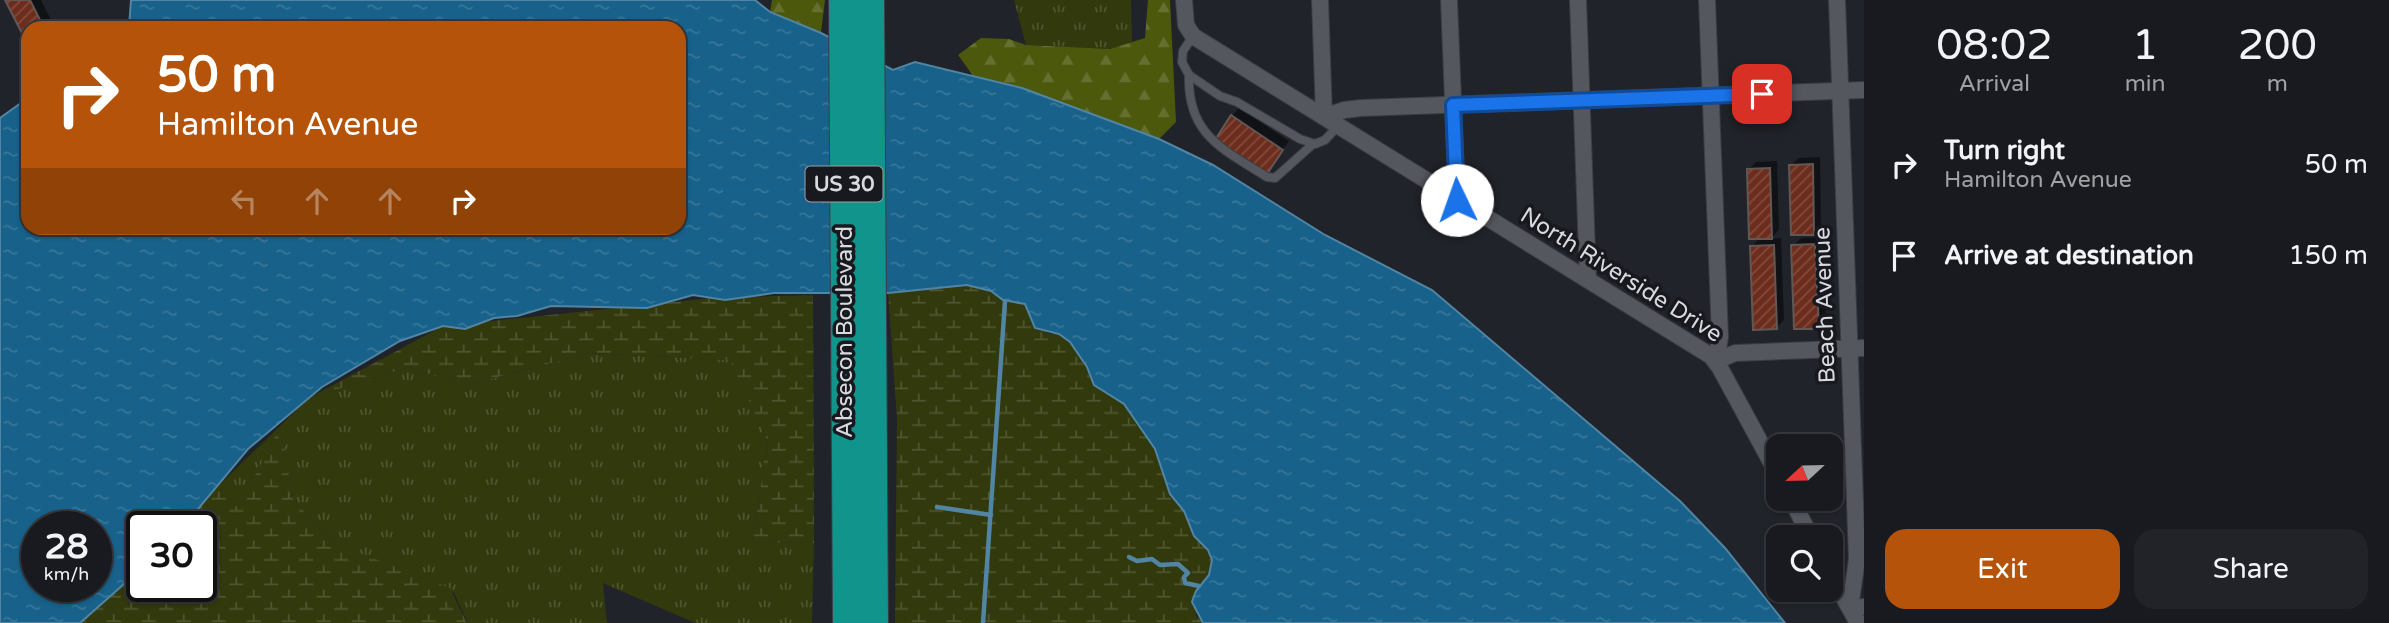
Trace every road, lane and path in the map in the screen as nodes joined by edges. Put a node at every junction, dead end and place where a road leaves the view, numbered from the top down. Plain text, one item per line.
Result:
1 (843, 0) edge
2 (870, 0) edge
3 (1184, 0) edge
4 (1320, 0) edge
5 (1449, 0) edge
6 (1578, 0) edge
7 (1707, 0) edge
8 (1837, 0) edge
9 (1194, 36) junction
10 (1189, 75) junction
11 (1864, 90) edge
12 (1840, 91) junction
13 (1710, 96) junction
14 (1582, 101) junction
15 (1453, 105) junction
16 (1331, 122) junction
17 (1314, 144) junction
18 (1457, 200) junction
19 (1588, 280) junction
20 (1856, 348) edge
21 (1716, 361) junction
22 (859, 368) junction
23 (1766, 453) edge
24 (1843, 590) edge
25 (1857, 608) edge
26 (847, 623) edge
27 (874, 623) edge
28 (1857, 623) edge

1 - 22 highway, Absecon Boulevard / US 30
2 - 22 highway, Absecon Boulevard / US 30
3 - 9 street, North Riverside Drive
4 - 16 street
5 - 15 street
6 - 14 street
7 - 13 street
8 - 12 street, Beach Avenue
9 - 10 lane
9 - 16 street, North Riverside Drive
10 - 17 lane
10 - 17 lane
11 - 12 street
12 - 13 street
12 - 20 street, Beach Avenue
13 - 14 street
13 - 21 street
14 - 15 street
14 - 19 street
15 - 16 street
15 - 18 street
16 - 17 lane
16 - 18 street, North Riverside Drive
18 - 19 street, North Riverside Drive
19 - 21 street, North Riverside Drive
20 - 21 street
20 - 25 street, Beach Avenue
21 - 23 street, North Riverside Drive
22 - 26 highway, Absecon Boulevard / US 30
22 - 27 highway, Absecon Boulevard / US 30
24 - 25 street
25 - 28 street

